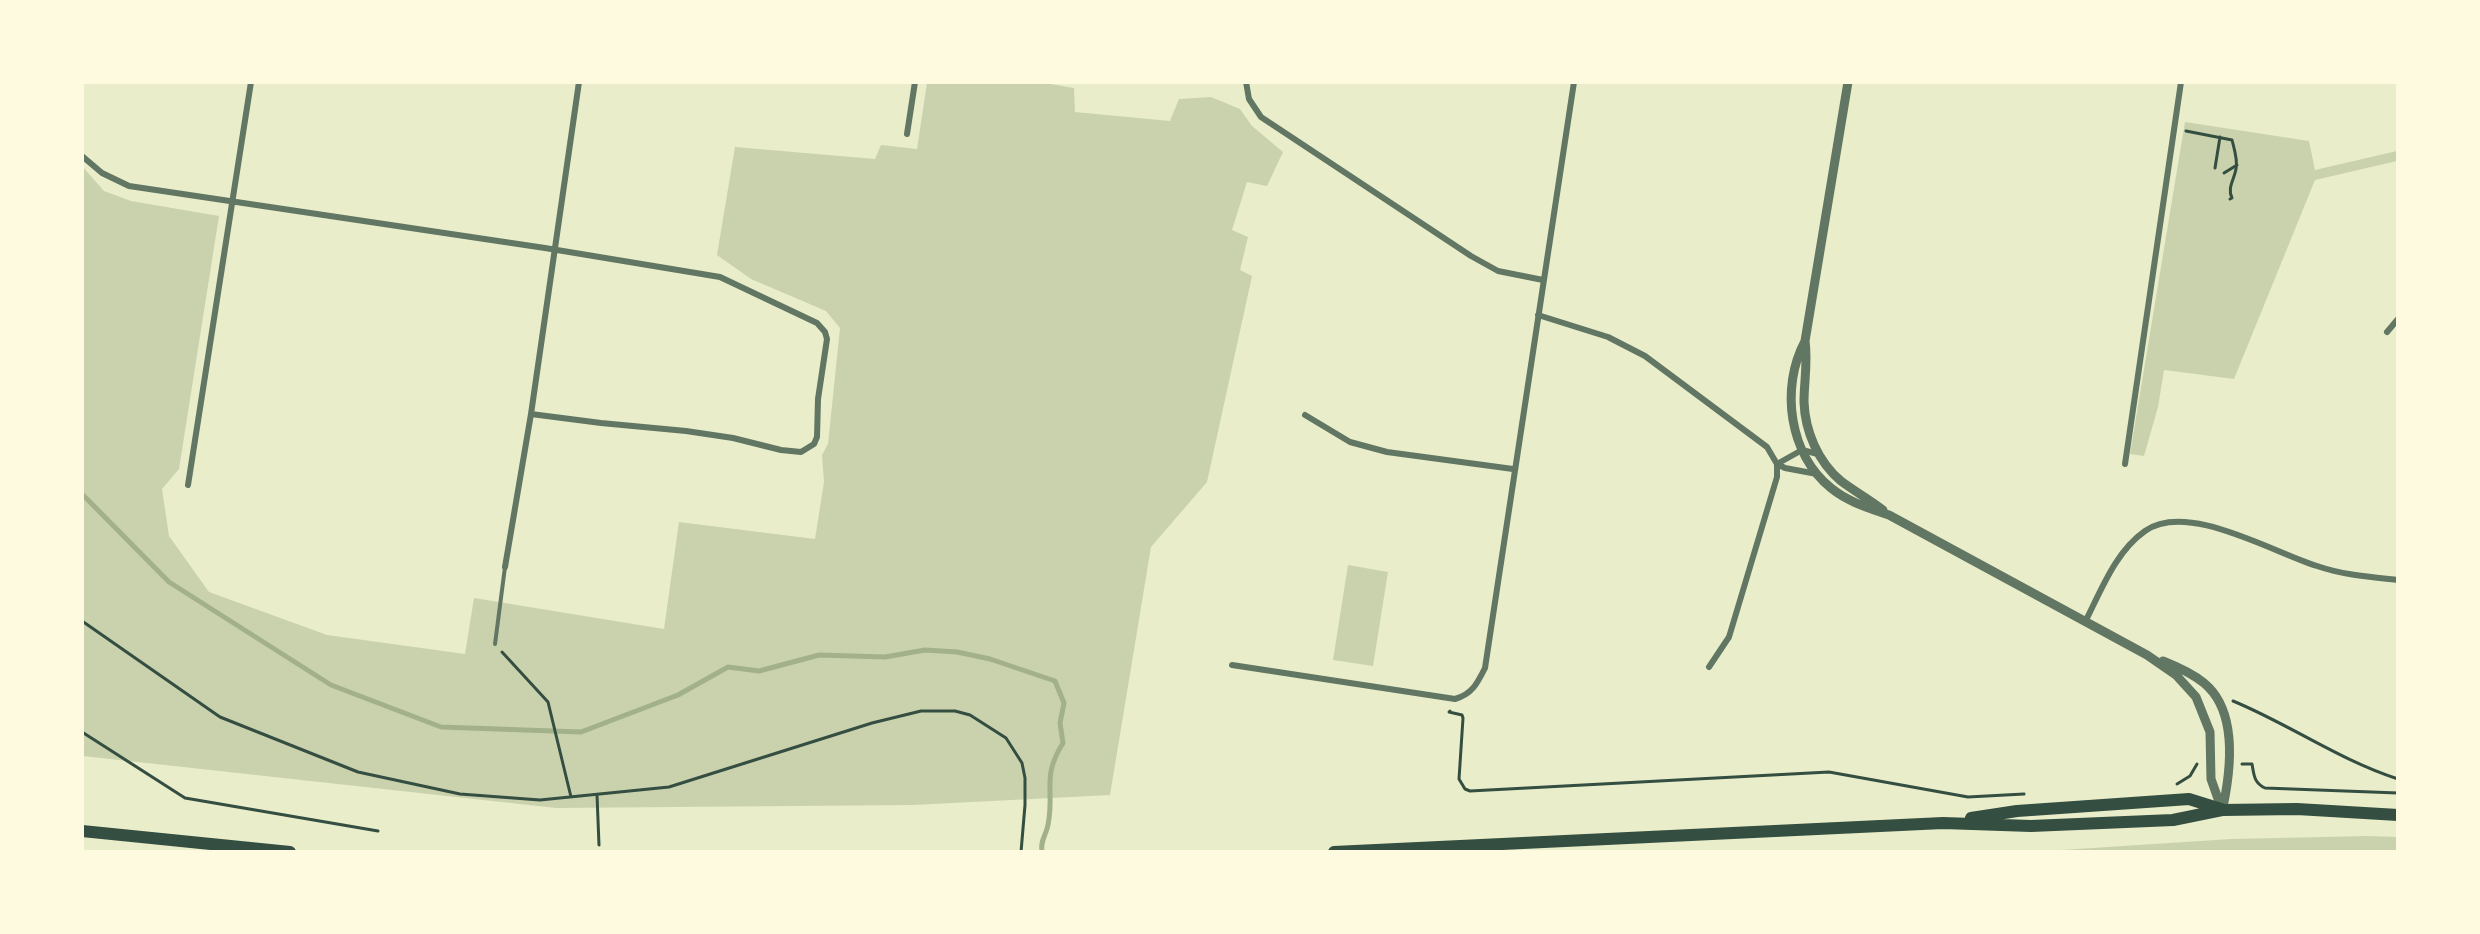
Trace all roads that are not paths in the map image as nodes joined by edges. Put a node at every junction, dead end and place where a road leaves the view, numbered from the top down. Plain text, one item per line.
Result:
1 (251, 82) edge
2 (579, 82) edge
3 (915, 82) edge
4 (1246, 82) edge
5 (1574, 82) edge
6 (1848, 82) edge
7 (2181, 82) edge
8 (907, 134) dead end
9 (82, 156) edge
10 (232, 202) junction
11 (554, 250) junction
12 (1543, 280) junction
13 (1538, 315) junction
14 (2397, 319) edge
15 (2387, 332) dead end
16 (1805, 342) junction
17 (531, 414) junction
18 (1305, 415) dead end
19 (1802, 450) junction
20 (1818, 454) junction
21 (1777, 464) junction
22 (2125, 464) dead end
23 (1513, 469) junction
24 (1818, 474) junction
25 (188, 485) dead end
26 (1889, 515) junction
27 (505, 567) joint
28 (2397, 580) edge
29 (2085, 622) junction
30 (495, 645) road end
31 (2147, 655) junction
32 (1232, 665) dead end
33 (1709, 667) dead end
34 (2222, 810) junction
35 (2397, 815) edge
36 (1943, 823) junction
37 (82, 831) edge
38 (290, 852) edge
39 (1334, 852) edge

1 - 10 street
2 - 11 street
3 - 8 street
4 - 12 street
5 - 12 street
6 - 16 street
7 - 22 street
9 - 10 street
10 - 11 street
10 - 25 street
11 - 17 street
11 - 17 street
12 - 13 street
13 - 21 street
13 - 23 street
14 - 15 street
16 - 19 street
16 - 20 street
17 - 27 street
18 - 23 street
19 - 20 street
19 - 21 street
19 - 24 street
20 - 26 street
21 - 24 street
21 - 33 street
23 - 32 street
24 - 26 street
26 - 29 street
27 - 30 lane
28 - 29 street
29 - 31 street
31 - 34 street
31 - 34 street
34 - 35 main road
34 - 36 main road
34 - 36 main road
36 - 39 main road
37 - 38 main road

